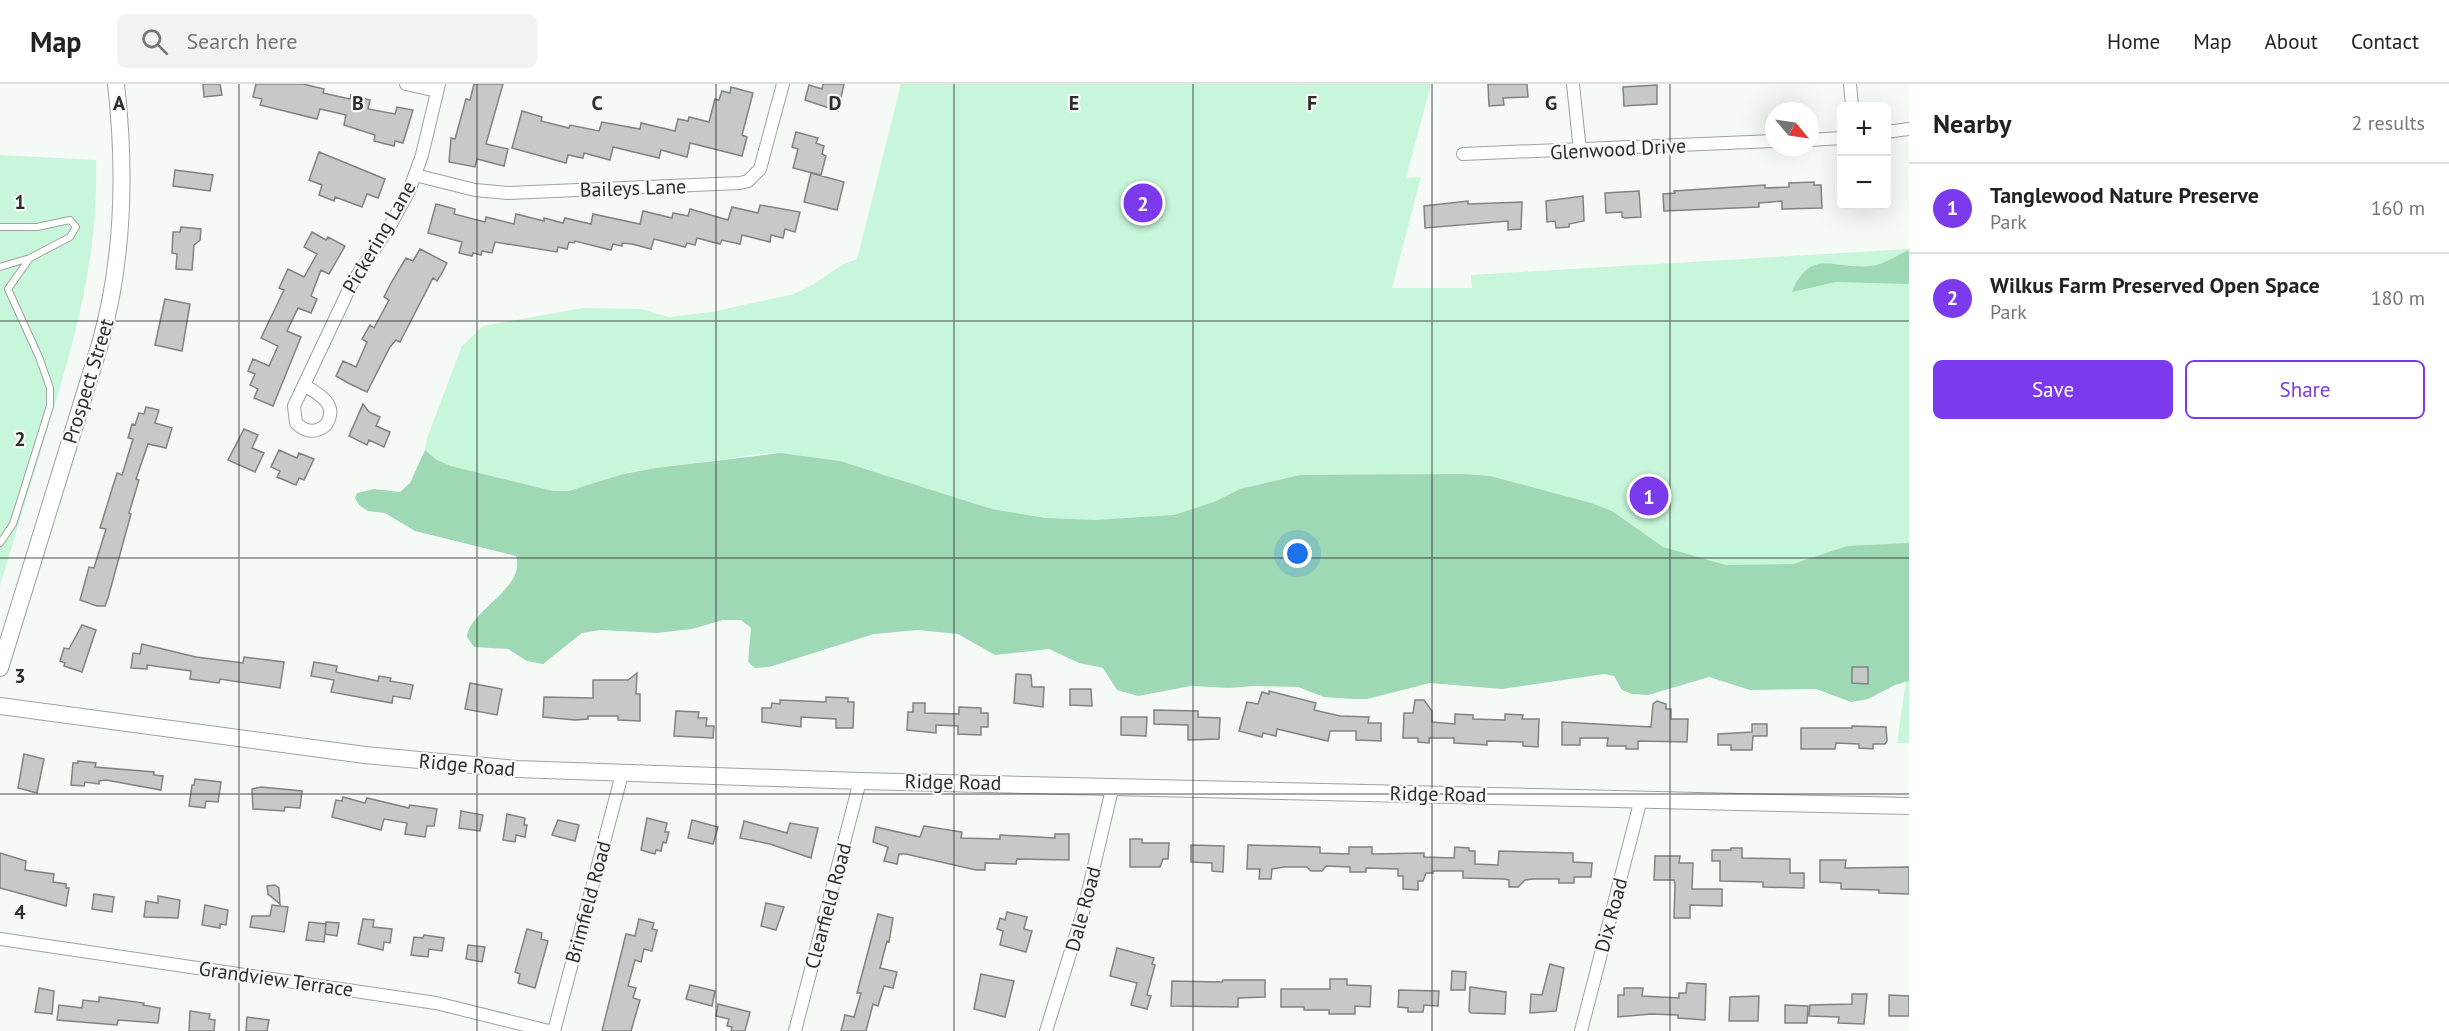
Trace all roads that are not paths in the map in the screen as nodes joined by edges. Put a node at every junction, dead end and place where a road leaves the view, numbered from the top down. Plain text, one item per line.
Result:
1 (116, 84) edge
2 (405, 84) edge
3 (783, 84) edge
4 (1573, 84) edge
5 (1850, 84) edge
6 (438, 88) edge
7 (1852, 102) edge
8 (1909, 129) edge
9 (1891, 131) edge
10 (1837, 138) edge
11 (1819, 139) edge
12 (1765, 142) edge
13 (1580, 152) junction
14 (1463, 154) dead end
15 (415, 175) junction
16 (0, 226) edge
17 (30, 258) junction
18 (0, 267) edge
19 (304, 385) dead end
20 (0, 543) edge
21 (0, 668) edge
22 (0, 706) edge
23 (622, 774) junction
24 (860, 781) junction
25 (1113, 785) junction
26 (1641, 799) junction
27 (1909, 806) edge
28 (0, 939) edge
29 (549, 1031) edge
30 (554, 1031) edge
31 (795, 1031) edge
32 (1046, 1031) edge
33 (1581, 1031) edge

1 - 21 street, Prospect Street
2 - 6 street
3 - 15 street, Baileys Lane
4 - 13 street
5 - 7 street
6 - 15 street, Pickering Lane
8 - 9 street
10 - 11 street
12 - 13 street, Glenwood Drive
13 - 14 street, Glenwood Drive
15 - 19 street, Pickering Lane
16 - 17 lane
17 - 18 lane
17 - 20 lane
22 - 23 street, Ridge Road
23 - 24 street, Ridge Road
23 - 30 street, Brimfield Road
24 - 25 street, Ridge Road
24 - 31 street, Clearfield Road
25 - 26 street, Ridge Road
25 - 32 street, Dale Road
26 - 27 street, Ridge Road
26 - 33 street, Dix Road
28 - 29 street, Grandview Terrace

